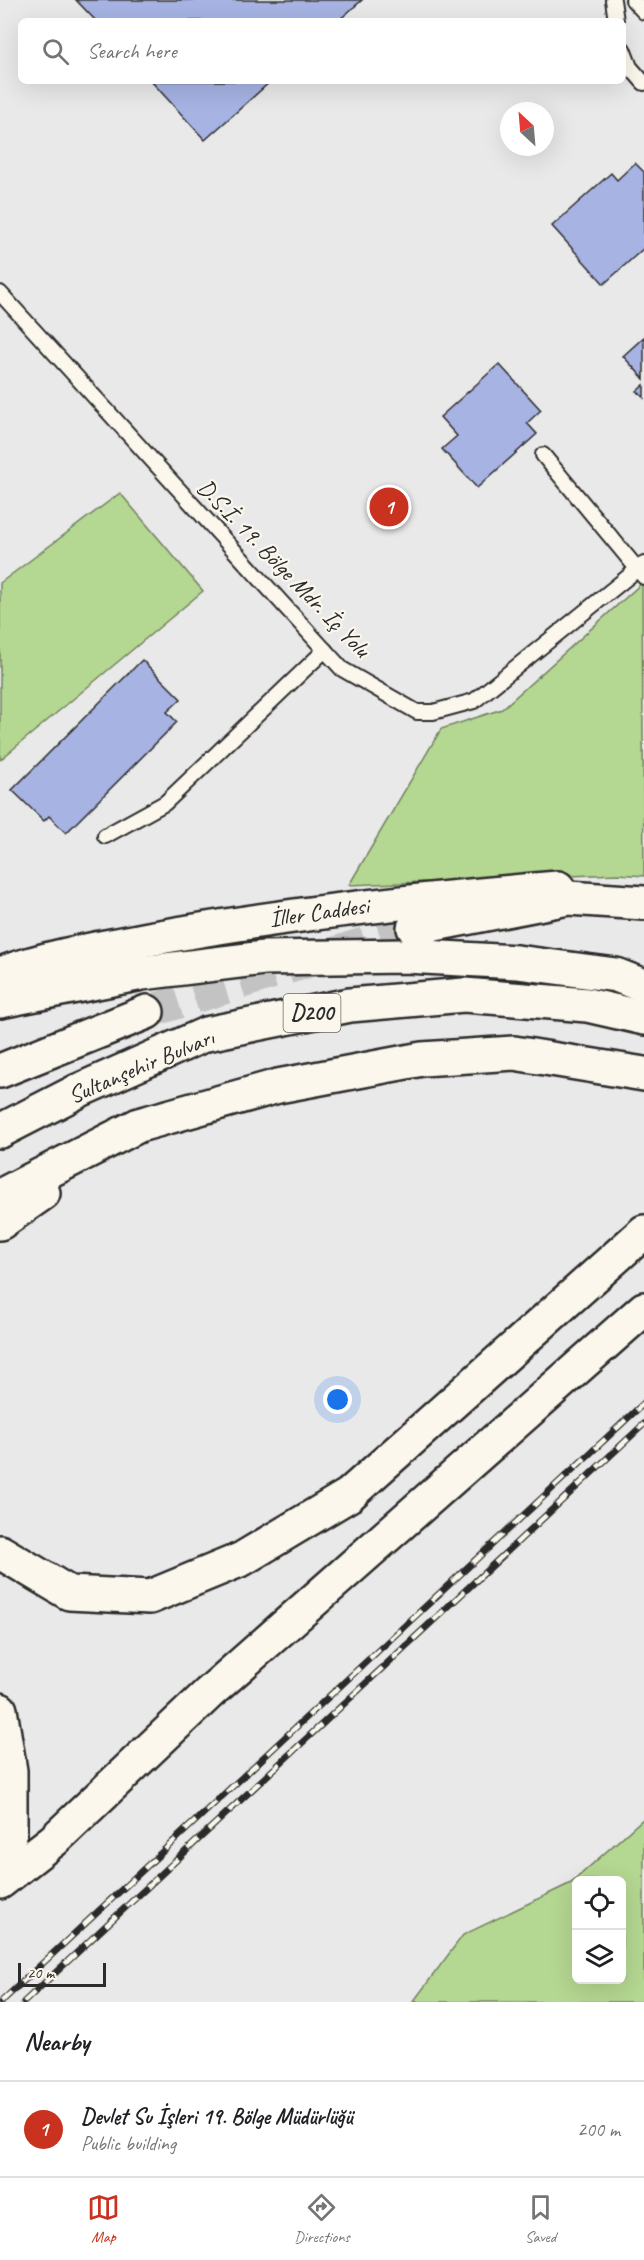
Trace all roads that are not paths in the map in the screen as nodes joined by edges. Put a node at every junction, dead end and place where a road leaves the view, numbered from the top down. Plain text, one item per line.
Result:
1 (613, 0) edge
2 (633, 0) edge
3 (644, 12) edge
4 (616, 18) edge
5 (626, 57) edge
6 (644, 83) edge
7 (0, 293) edge
8 (543, 455) dead end
9 (642, 570) edge
10 (325, 650) junction
11 (105, 836) dead end
12 (644, 888) edge
13 (644, 903) edge
14 (414, 928) tunnel mouth
15 (0, 974) edge
16 (644, 986) edge
17 (0, 1001) edge
18 (147, 1011) tunnel mouth
19 (644, 1018) edge
20 (0, 1071) edge
21 (644, 1074) edge
22 (197, 1109) junction
23 (0, 1131) edge
24 (0, 1196) edge
25 (0, 1223) edge
26 (644, 1232) edge
27 (644, 1309) edge
28 (0, 1552) edge
29 (0, 1710) edge
30 (0, 1850) edge
31 (0, 1882) edge

1 - 4 lane
2 - 3 lane
5 - 6 lane
7 - 10 lane, D.S.İ. 19. Bölge Mdr. İç Yolu
8 - 9 lane, D.S.İ. 19. Bölge Mdr. İç Yolu
9 - 10 lane, D.S.İ. 19. Bölge Mdr. İç Yolu
10 - 11 lane
12 - 15 main road, İller Caddesi
13 - 14 main road
16 - 17 main road
18 - 20 main road
19 - 23 main road, Sultanşehir Bulvarı / D200
21 - 22 main road
22 - 24 main road
22 - 25 main road
26 - 28 main road
27 - 31 main road
29 - 30 main road

